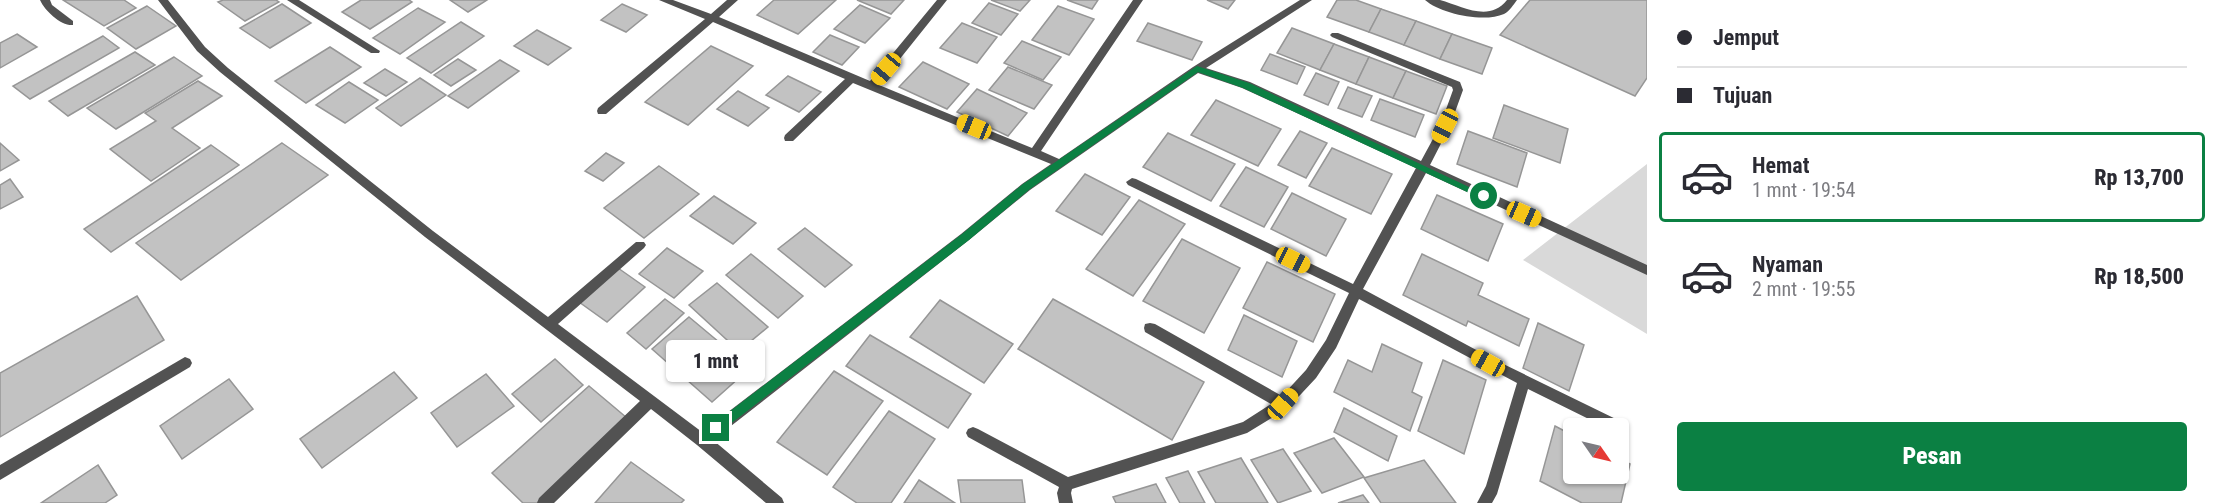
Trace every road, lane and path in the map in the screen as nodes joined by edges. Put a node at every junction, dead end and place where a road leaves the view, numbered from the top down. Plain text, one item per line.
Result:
1 (45, 0) edge
2 (163, 0) edge
3 (292, 0) edge
4 (664, 0) edge
5 (733, 0) edge
6 (942, 0) edge
7 (1138, 0) edge
8 (1307, 0) edge
9 (1430, 0) edge
10 (1512, 0) edge
11 (713, 18) junction
12 (70, 23) dead end
13 (1335, 34) dead end
14 (375, 51) dead end
15 (1197, 69) junction
16 (852, 78) junction
17 (872, 86) junction
18 (602, 111) dead end
19 (789, 138) dead end
20 (1035, 153) junction
21 (1059, 163) junction
22 (1423, 169) junction
23 (1132, 182) dead end
24 (640, 245) dead end
25 (1647, 270) edge
26 (1356, 291) junction
27 (549, 324) junction
28 (1150, 328) dead end
29 (185, 363) dead end
30 (1524, 381) junction
31 (650, 401) junction
32 (1283, 404) junction
33 (1600, 418) edge
34 (973, 433) dead end
35 (702, 440) junction
36 (0, 473) edge
37 (1067, 484) junction
38 (544, 503) edge
39 (777, 503) edge
40 (1066, 503) edge
41 (1484, 503) edge

1 - 12 street
2 - 27 street
3 - 14 street
4 - 11 street
5 - 11 street
6 - 17 street
7 - 20 street
8 - 15 street
9 - 10 street
11 - 16 street
11 - 18 street
13 - 22 street
15 - 21 street
15 - 22 street
16 - 17 street
16 - 19 street
17 - 20 street
20 - 21 street
21 - 35 street
22 - 25 street
22 - 26 street
23 - 26 street
24 - 27 street
26 - 30 street
26 - 32 street
27 - 31 street
28 - 32 street
29 - 36 street
30 - 33 street
30 - 41 street
31 - 35 street
31 - 38 street
32 - 37 street
34 - 37 street
35 - 39 street
37 - 40 street

